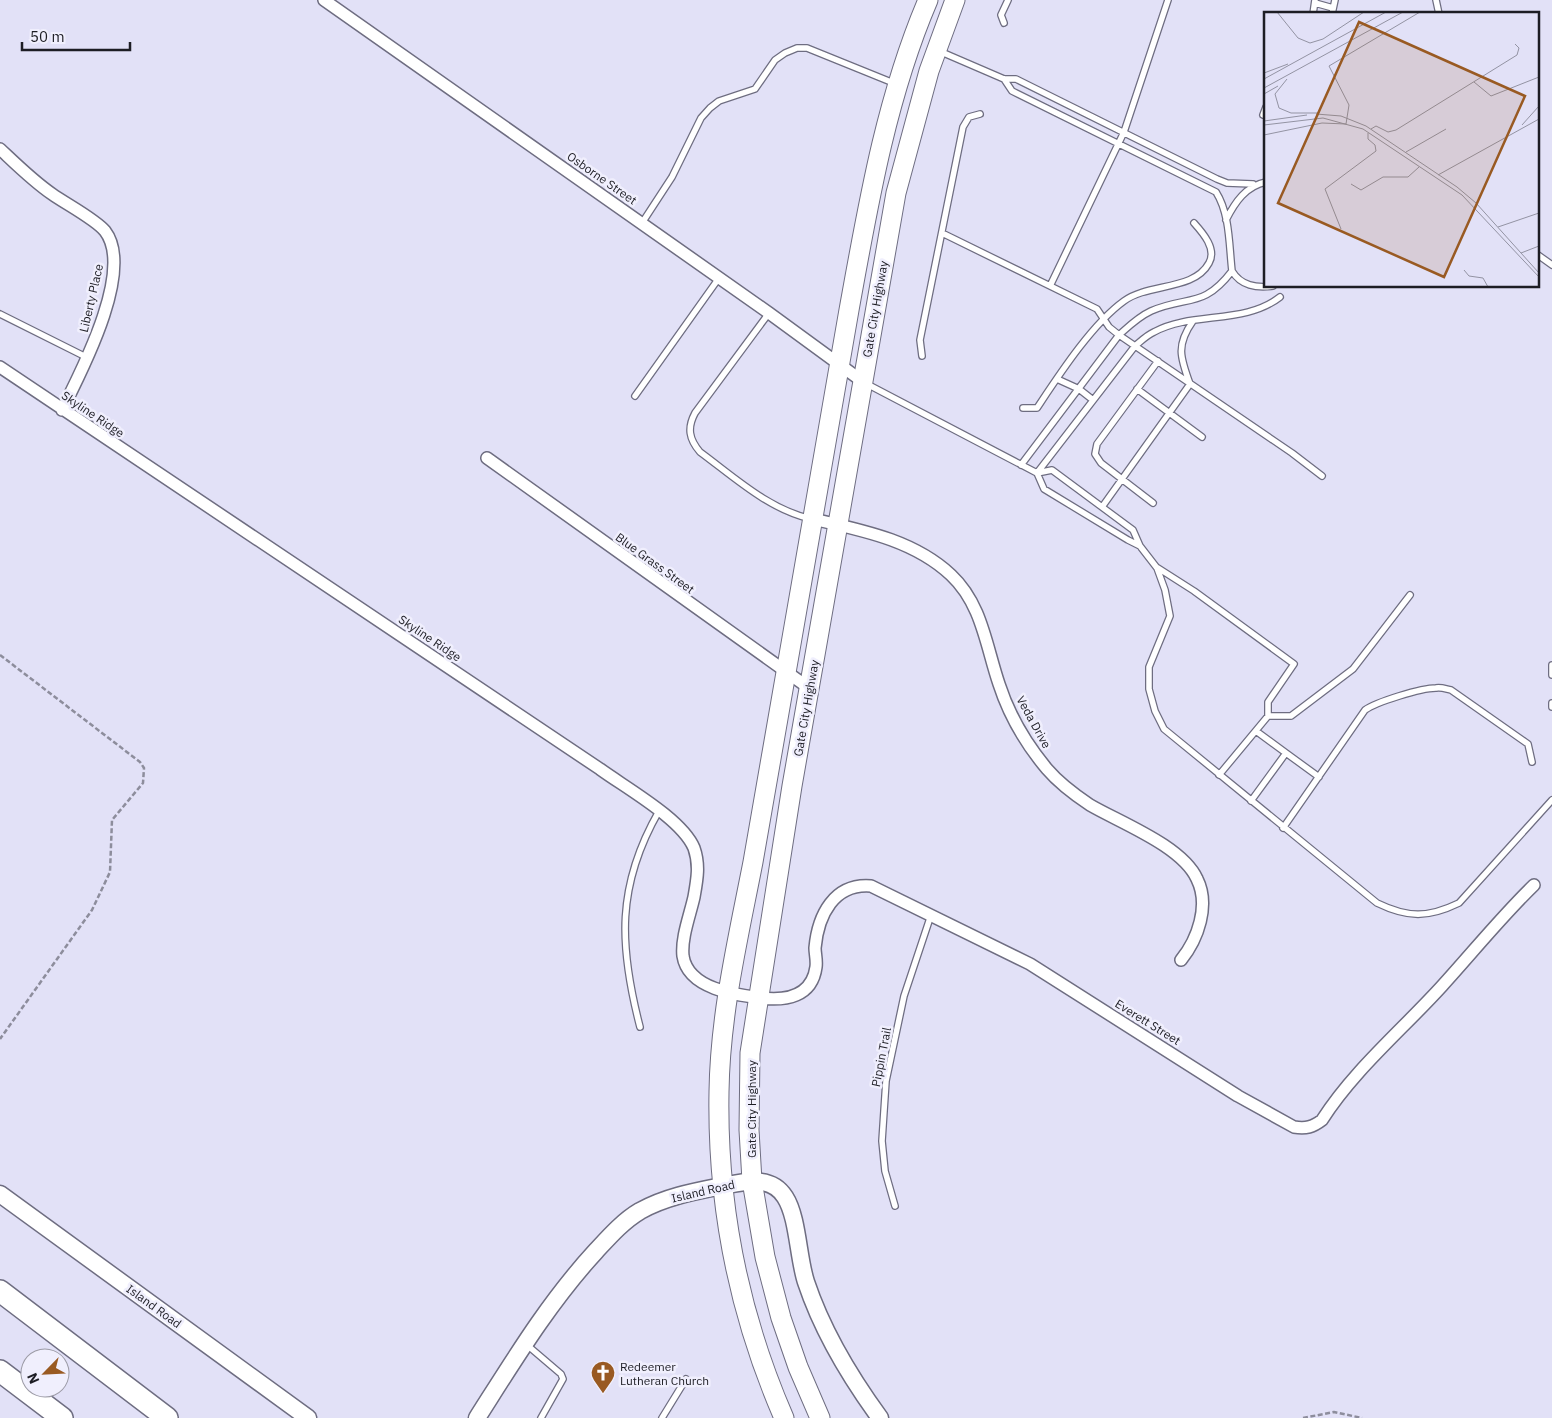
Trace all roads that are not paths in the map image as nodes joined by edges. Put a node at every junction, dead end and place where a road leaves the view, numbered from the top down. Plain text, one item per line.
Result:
1 (324, 0) edge
2 (928, 0) edge
3 (955, 0) edge
4 (1008, 0) edge
5 (1168, 0) edge
6 (1335, 0) edge
7 (1315, 2) edge
8 (1332, 11) edge
9 (1004, 23) dead end
10 (937, 50) junction
11 (1004, 79) junction
12 (898, 85) junction
13 (980, 114) dead end
14 (1124, 132) junction
15 (1119, 143) junction
16 (0, 148) edge
17 (1264, 182) edge
18 (1254, 184) junction
19 (1226, 220) junction
20 (642, 223) junction
21 (1194, 223) dead end
22 (942, 232) junction
23 (1540, 256) edge
24 (1552, 265) edge
25 (1232, 271) junction
26 (719, 278) junction
27 (1050, 286) junction
28 (1264, 286) edge
29 (1280, 297) dead end
30 (769, 313) junction
31 (0, 314) edge
32 (1104, 319) junction
33 (1193, 321) junction
34 (1119, 335) junction
35 (1135, 346) junction
36 (922, 356) dead end
37 (88, 358) junction
38 (1158, 362) junction
39 (839, 364) junction
40 (0, 367) edge
41 (1057, 378) junction
42 (862, 382) junction
43 (1190, 384) junction
44 (1079, 388) junction
45 (1137, 389) junction
46 (635, 396) dead end
47 (1093, 400) junction
48 (1023, 408) dead end
49 (62, 410) junction
50 (1169, 413) junction
51 (1202, 437) dead end
52 (487, 458) dead end
53 (1021, 465) junction
54 (1037, 474) junction
55 (1322, 476) dead end
56 (1122, 479) junction
57 (1153, 503) dead end
58 (1102, 506) junction
59 (813, 519) junction
60 (838, 525) junction
61 (1140, 546) junction
62 (1157, 568) junction
63 (1410, 595) dead end
64 (1552, 665) edge
65 (786, 673) junction
66 (1552, 675) edge
67 (809, 688) junction
68 (1552, 703) edge
69 (1552, 707) edge
70 (1268, 716) junction
71 (1256, 731) junction
72 (1286, 753) junction
73 (1532, 762) dead end
74 (1220, 775) junction
75 (1319, 777) junction
76 (1552, 800) edge
77 (1251, 801) junction
78 (659, 811) junction
79 (1283, 828) junction
80 (1534, 885) dead end
81 (931, 915) junction
82 (1181, 960) dead end
83 (727, 992) junction
84 (758, 998) junction
85 (640, 1027) dead end
86 (752, 1181) junction
87 (723, 1186) junction
88 (0, 1194) edge
89 (895, 1206) dead end
90 (0, 1291) edge
91 (524, 1344) junction
92 (0, 1371) edge
93 (686, 1379) dead end
94 (62, 1418) edge
95 (168, 1418) edge
96 (308, 1418) edge
97 (478, 1418) edge
98 (542, 1418) edge
99 (662, 1418) edge
100 (784, 1418) edge
101 (820, 1418) edge
102 (880, 1418) edge

1 - 20 street, Osborne Street
2 - 12 main road, Gate City Highway
3 - 10 main road, Gate City Highway
4 - 9 lane
5 - 14 lane
6 - 8 lane
7 - 8 lane
10 - 11 lane
10 - 42 main road, Gate City Highway
11 - 14 lane
11 - 15 lane
12 - 20 lane
12 - 39 main road, Gate City Highway
13 - 22 lane
14 - 15 lane
14 - 18 lane
15 - 19 lane
15 - 27 lane
16 - 37 street, Liberty Place
17 - 18 lane
18 - 19 lane
19 - 25 lane
20 - 26 street, Osborne Street
21 - 32 lane
22 - 27 lane
22 - 36 lane
23 - 24 lane
25 - 28 lane
25 - 34 lane
26 - 30 street, Osborne Street
26 - 46 lane
27 - 32 lane
29 - 33 lane
30 - 39 street, Osborne Street
30 - 59 lane
31 - 37 lane
32 - 34 lane
32 - 41 lane
33 - 35 lane
33 - 43 lane
34 - 35 lane
34 - 44 lane
35 - 38 lane
35 - 47 lane
37 - 49 street, Liberty Place
38 - 43 lane
38 - 45 lane
39 - 42 street, Osborne Street
39 - 59 main road, Gate City Highway
40 - 49 street, Skyline Ridge
41 - 44 lane
41 - 48 lane
42 - 53 lane
42 - 60 main road, Gate City Highway
43 - 50 lane
43 - 55 lane
44 - 47 lane
44 - 53 lane
45 - 50 lane
45 - 56 lane
47 - 54 lane
49 - 78 street, Skyline Ridge
50 - 51 lane
50 - 56 lane
52 - 65 street, Blue Grass Street
53 - 54 lane
54 - 58 lane
54 - 61 lane
56 - 57 lane
56 - 58 lane
58 - 61 lane
59 - 60 street, Veda Drive
59 - 65 main road, Gate City Highway
60 - 67 main road, Gate City Highway
60 - 82 street, Veda Drive
61 - 62 lane
62 - 70 lane
62 - 74 lane
63 - 70 lane
64 - 66 lane
65 - 67 street, Blue Grass Street
65 - 83 main road, Gate City Highway
67 - 84 main road, Gate City Highway
68 - 69 lane
70 - 71 lane
71 - 72 lane
71 - 74 lane
72 - 75 lane
72 - 77 lane
73 - 75 lane
74 - 77 lane
75 - 79 lane
76 - 79 lane
77 - 79 lane
78 - 83 street, Skyline Ridge
78 - 85 lane
80 - 81 street, Everett Street
81 - 84 street, Everett Street
81 - 89 lane, Pippin Trail
83 - 84 street, Everett Street
83 - 87 main road, Gate City Highway
84 - 86 main road, Gate City Highway
86 - 87 street, Island Road
86 - 101 main road, Gate City Highway
86 - 102 street, Island Road
87 - 91 street, Island Road
87 - 100 main road, Gate City Highway
88 - 96 street, Island Road
90 - 95 highway
91 - 97 street, Island Road
91 - 98 lane
92 - 94 highway
93 - 99 lane

